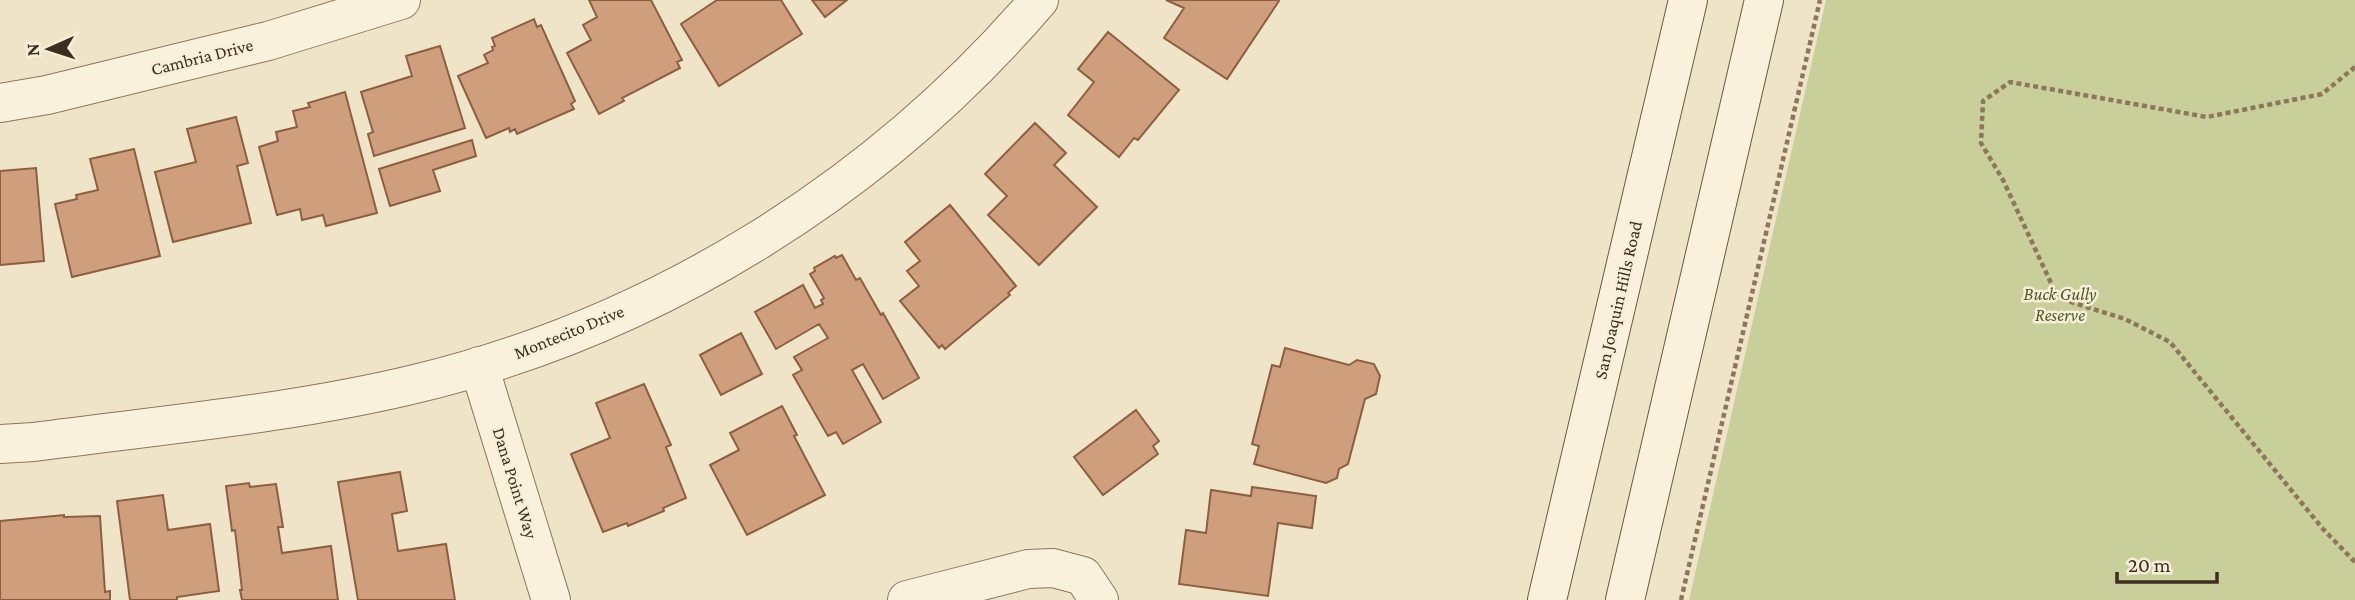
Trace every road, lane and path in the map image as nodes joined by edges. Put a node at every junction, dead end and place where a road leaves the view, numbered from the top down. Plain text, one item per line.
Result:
1 (401, 0) edge
2 (1039, 0) edge
3 (1688, 0) edge
4 (1764, 0) edge
5 (1820, 0) edge
6 (2355, 68) edge
7 (0, 103) edge
8 (479, 366) junction
9 (0, 444) edge
10 (2355, 562) edge
11 (1091, 588) edge
12 (551, 600) edge
13 (907, 600) edge
14 (1548, 600) edge
15 (1625, 600) edge
16 (1681, 600) edge

1 - 7 street, Cambria Drive
2 - 8 street, Montecito Drive
3 - 14 street, San Joaquin Hills Road
4 - 15 street
5 - 16 path
6 - 10 path
8 - 9 street, Montecito Drive
8 - 12 street, Dana Point Way
11 - 13 street

